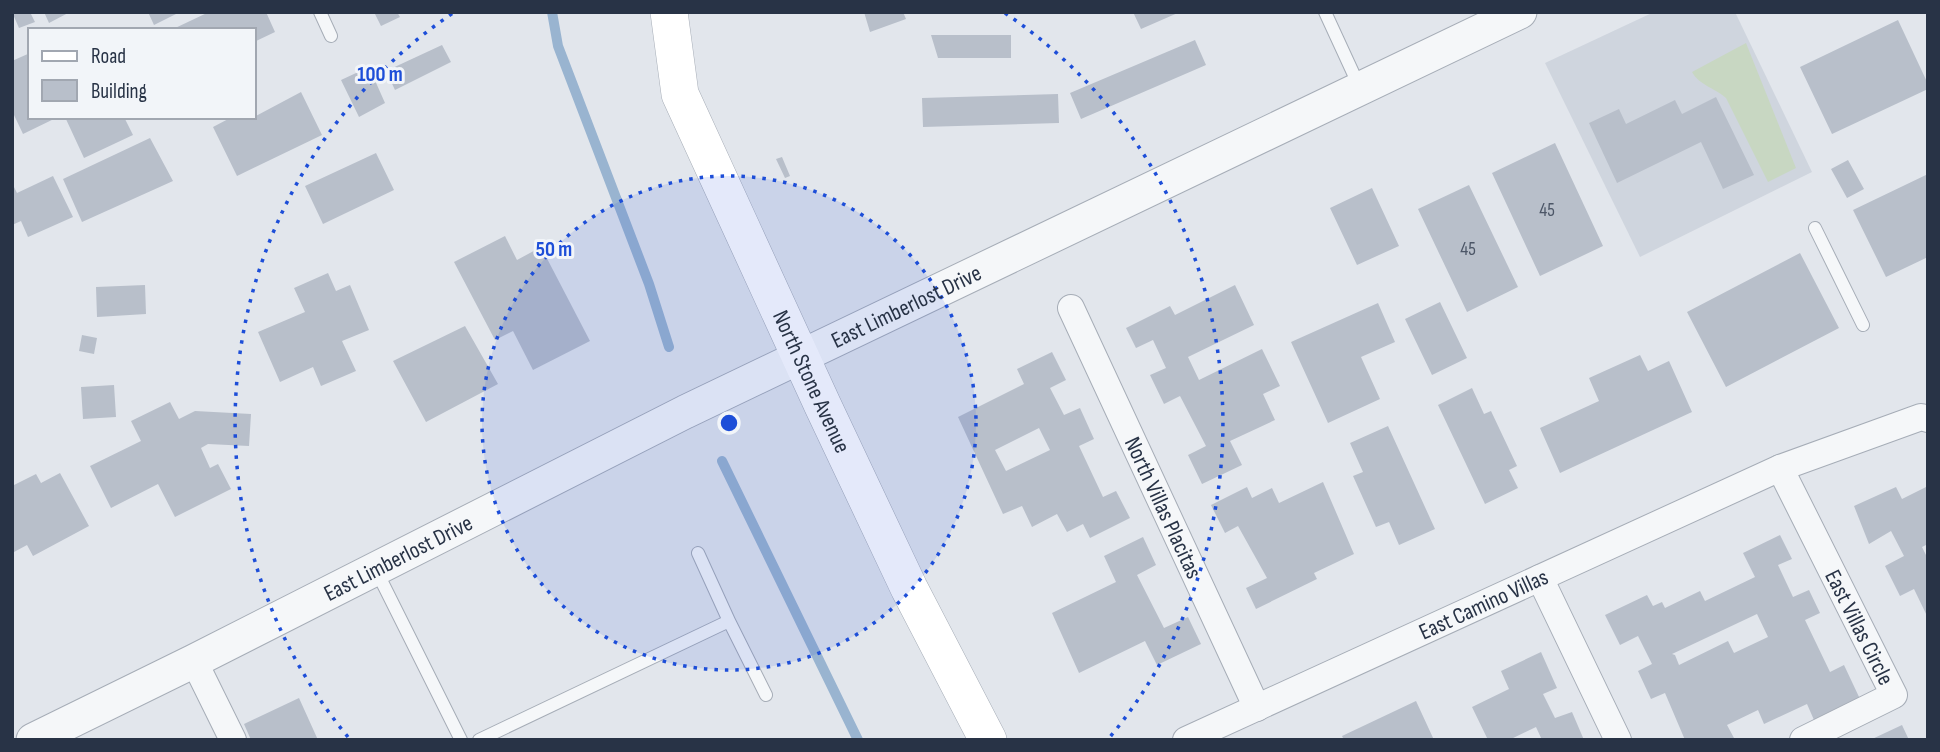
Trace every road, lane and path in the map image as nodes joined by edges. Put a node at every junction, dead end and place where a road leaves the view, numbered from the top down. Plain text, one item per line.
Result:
1 (320, 12) edge
2 (669, 12) edge
3 (1325, 12) edge
4 (1520, 12) edge
5 (331, 36) dead end
6 (1360, 89) junction
7 (1815, 228) dead end
8 (1070, 308) dead end
9 (1863, 325) dead end
10 (800, 357) junction
11 (1928, 419) edge
12 (1780, 468) junction
13 (698, 553) dead end
14 (376, 569) junction
15 (1539, 578) junction
16 (729, 621) junction
17 (194, 661) junction
18 (766, 695) dead end
19 (1257, 708) junction
20 (33, 740) edge
21 (233, 740) edge
22 (461, 740) edge
23 (479, 740) edge
24 (988, 740) edge
25 (1186, 740) edge
26 (1618, 740) edge
27 (1803, 740) edge

1 - 5 lane
2 - 10 main road, North Stone Avenue
3 - 6 lane
4 - 6 street, East Limberlost Drive
6 - 10 street, East Limberlost Drive
7 - 9 lane
8 - 19 street, North Villas Placitas
10 - 14 street, East Limberlost Drive
10 - 24 main road, North Stone Avenue
11 - 12 street, East Camino Villas
12 - 15 street, East Camino Villas
12 - 27 street, East Villas Circle
13 - 16 lane
14 - 17 street, East Limberlost Drive
14 - 22 lane
15 - 19 street, East Camino Villas
15 - 26 street
16 - 18 lane
16 - 23 lane
17 - 20 street, East Limberlost Drive
17 - 21 street
19 - 25 street, East Camino Villas

